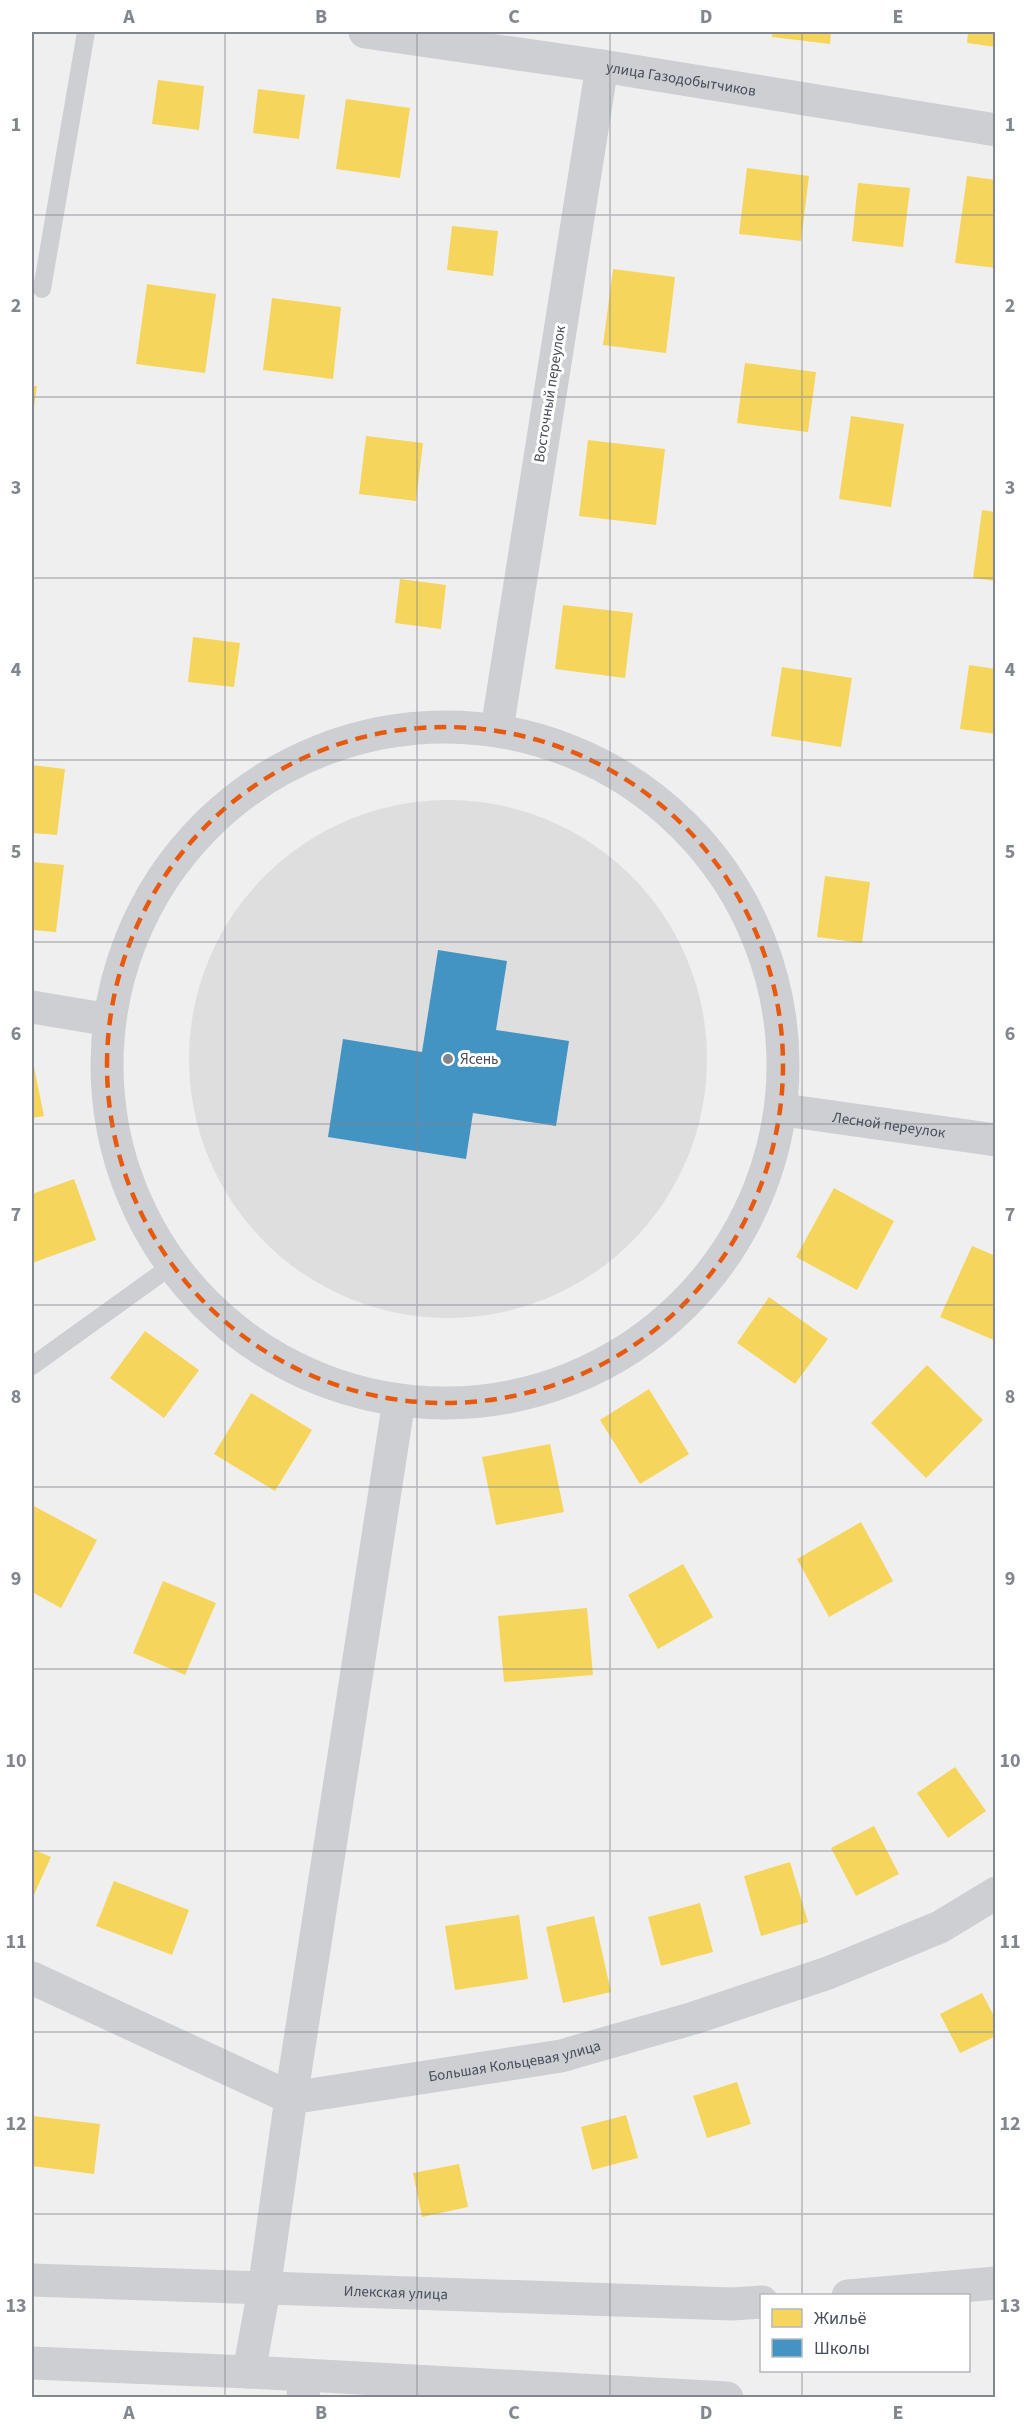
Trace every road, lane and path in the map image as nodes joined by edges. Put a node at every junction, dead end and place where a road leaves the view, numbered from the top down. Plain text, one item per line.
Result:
1 (86, 32) edge
2 (365, 32) edge
3 (427, 36) edge
4 (602, 66) junction
5 (996, 130) edge
6 (42, 289) dead end
7 (498, 723) junction
8 (32, 1007) edge
9 (104, 1019) junction
10 (784, 1110) junction
11 (996, 1140) edge
12 (174, 1264) junction
13 (32, 1366) edge
14 (398, 1407) junction
15 (996, 1893) edge
16 (32, 1978) edge
17 (291, 2098) junction
18 (32, 2280) edge
19 (996, 2283) edge
20 (264, 2289) junction
21 (860, 2294) edge
22 (760, 2302) edge
23 (32, 2363) edge
24 (249, 2372) junction
25 (304, 2387) edge
26 (726, 2397) edge

1 - 6 lane
2 - 3 street, улица Газодобытчиков
3 - 4 street, улица Газодобытчиков
4 - 5 street, улица Газодобытчиков
4 - 7 street, Восточный переулок
7 - 9 street
7 - 10 street
8 - 9 street
9 - 12 street
10 - 11 street, Лесной переулок
10 - 14 street
12 - 13 lane
12 - 14 street
14 - 17 street
15 - 17 street, Большая Кольцевая улица
16 - 17 street
17 - 20 street
18 - 20 street, Илекская улица
19 - 21 street
20 - 22 street, Илекская улица
20 - 24 street
23 - 24 street
24 - 25 street
25 - 26 street

